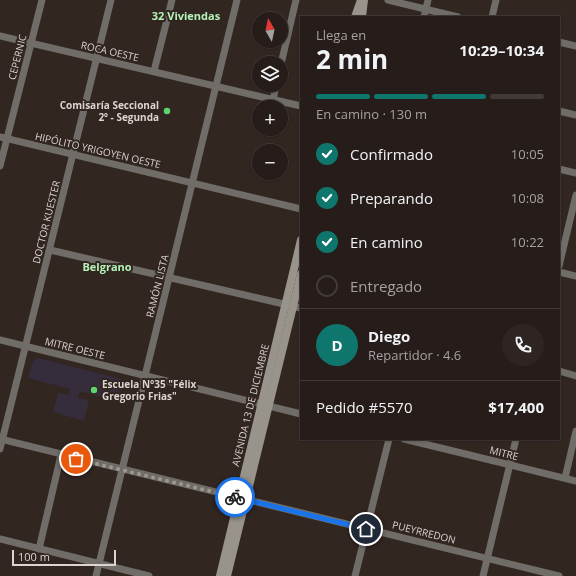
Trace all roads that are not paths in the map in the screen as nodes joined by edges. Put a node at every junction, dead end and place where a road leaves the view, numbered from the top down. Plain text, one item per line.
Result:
1 (42, 0) edge
2 (111, 0) edge
3 (172, 0) edge
4 (237, 0) edge
5 (296, 0) edge
6 (361, 0) edge
7 (364, 0) edge
8 (388, 0) edge
9 (428, 0) edge
10 (496, 0) edge
11 (426, 9) junction
12 (355, 16) edge
13 (362, 16) edge
14 (424, 16) edge
15 (454, 16) edge
16 (492, 16) edge
17 (0, 36) edge
18 (560, 42) edge
19 (31, 44) junction
20 (576, 46) edge
21 (283, 56) edge
22 (97, 58) junction
23 (154, 71) junction
24 (216, 86) junction
25 (274, 92) edge
26 (272, 100) joint
27 (288, 103) edge
28 (300, 106) edge
29 (560, 111) edge
30 (576, 115) edge
31 (3, 138) edge
32 (73, 154) junction
33 (0, 166) edge
34 (560, 169) edge
35 (576, 173) edge
36 (192, 182) junction
37 (576, 195) edge
38 (300, 209) edge
39 (300, 248) edge
40 (50, 250) junction
41 (560, 262) edge
42 (560, 272) edge
43 (576, 276) edge
44 (169, 277) junction
45 (300, 278) edge
46 (293, 306) edge
47 (0, 340) edge
48 (26, 346) junction
49 (560, 371) edge
50 (145, 376) junction
51 (576, 376) edge
52 (265, 405) junction
53 (300, 414) edge
54 (576, 431) edge
55 (1, 439) edge
56 (389, 440) edge
57 (408, 440) edge
58 (516, 440) edge
59 (0, 448) edge
60 (61, 455) junction
61 (510, 464) junction
62 (121, 470) junction
63 (565, 478) junction
64 (576, 481) edge
65 (242, 499) junction
66 (366, 529) junction
67 (0, 539) edge
68 (39, 549) junction
69 (487, 558) junction
70 (99, 564) junction
71 (96, 576) edge
72 (149, 576) edge
73 (220, 576) edge
74 (227, 576) edge
75 (355, 576) edge
76 (482, 576) edge
77 (559, 576) edge

1 - 19 street, CEPERNIC
2 - 22 street, DOCTOR KUESTER
3 - 23 street
4 - 24 street, RAMÓN LISTA
5 - 21 street
6 - 12 street
7 - 13 street
8 - 11 street
9 - 11 street
10 - 16 street
11 - 14 street
11 - 15 street
17 - 19 street, ROCA OESTE
18 - 20 street
19 - 22 street, ROCA OESTE
19 - 31 street, CEPERNIC
22 - 23 street, ROCA OESTE
22 - 32 street, DOCTOR KUESTER
23 - 24 street, ROCA OESTE
24 - 26 street, ROCA OESTE
24 - 36 street, RAMÓN LISTA
25 - 26 street
27 - 28 street, ROCA OESTE
29 - 30 street
31 - 32 street, HIPÓLITO YRIGOYEN OESTE
31 - 33 street, CEPERNIC
32 - 36 street, HIPÓLITO YRIGOYEN OESTE
32 - 40 street, DOCTOR KUESTER
34 - 35 street
36 - 38 street, HIPÓLITO YRIGOYEN OESTE
36 - 44 street, RAMÓN LISTA
37 - 41 street
39 - 46 street, AVENIDA 13 DE DICIEMBRE
40 - 44 street
40 - 48 street, DOCTOR KUESTER
42 - 43 street
44 - 46 street
44 - 50 street, RAMÓN LISTA
45 - 46 street, AVENIDA 13 DE DICIEMBRE
46 - 52 street, AVENIDA 13 DE DICIEMBRE
47 - 48 street, MITRE OESTE
48 - 50 street, MITRE OESTE
48 - 55 street, DOCTOR KUESTER
49 - 51 street
50 - 52 street
50 - 62 street, RAMÓN LISTA
52 - 53 street
52 - 65 street, AVENIDA 13 DE DICIEMBRE
54 - 63 street
55 - 59 street, DOCTOR KUESTER
55 - 60 street, PUEYRREDON
56 - 66 street
57 - 61 street, MITRE
58 - 61 street
60 - 62 street, PUEYRREDON
60 - 68 street
61 - 63 street, MITRE
61 - 69 street
62 - 65 street, PUEYRREDON
62 - 70 street, RAMÓN LISTA
63 - 64 street, MITRE
65 - 66 street, PUEYRREDON
65 - 73 street, AVENIDA 13 DE DICIEMBRE
65 - 74 street, AVENIDA 13 DE DICIEMBRE
66 - 69 street, PUEYRREDON
66 - 75 street
67 - 68 street
68 - 70 street
69 - 76 street
69 - 77 street, PUEYRREDON
70 - 71 street, RAMÓN LISTA
70 - 72 street

